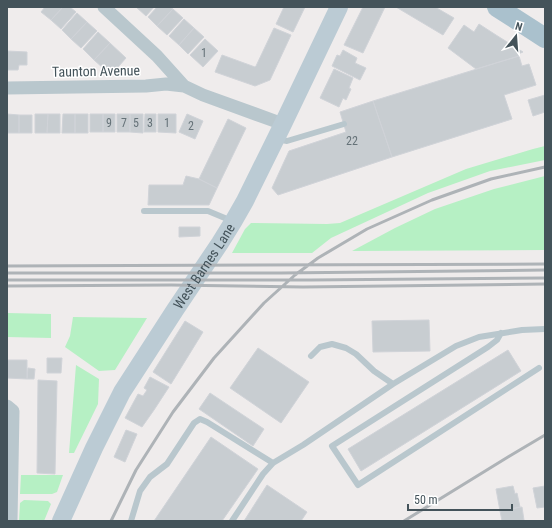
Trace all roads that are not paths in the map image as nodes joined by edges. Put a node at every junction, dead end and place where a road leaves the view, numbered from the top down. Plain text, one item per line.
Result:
1 (104, 7) edge
2 (339, 7) edge
3 (497, 7) edge
4 (545, 38) edge
5 (184, 86) junction
6 (7, 88) edge
7 (344, 124) dead end
8 (279, 132) junction
9 (144, 211) dead end
10 (233, 222) junction
11 (545, 329) edge
12 (501, 333) junction
13 (311, 356) dead end
14 (539, 368) dead end
15 (393, 384) junction
16 (7, 406) edge
17 (273, 463) junction
18 (9, 505) edge
19 (11, 521) edge
20 (61, 521) edge
21 (131, 521) edge
22 (232, 521) edge

1 - 5 street
2 - 8 main road, West Barnes Lane
3 - 4 main road
5 - 6 street, Taunton Avenue
5 - 8 street
7 - 8 lane
8 - 10 main road, West Barnes Lane
9 - 10 lane
10 - 20 main road, West Barnes Lane
11 - 12 lane
12 - 14 lane
12 - 15 lane
13 - 15 lane
15 - 17 lane
16 - 18 street
17 - 21 lane
17 - 22 lane
18 - 19 street

